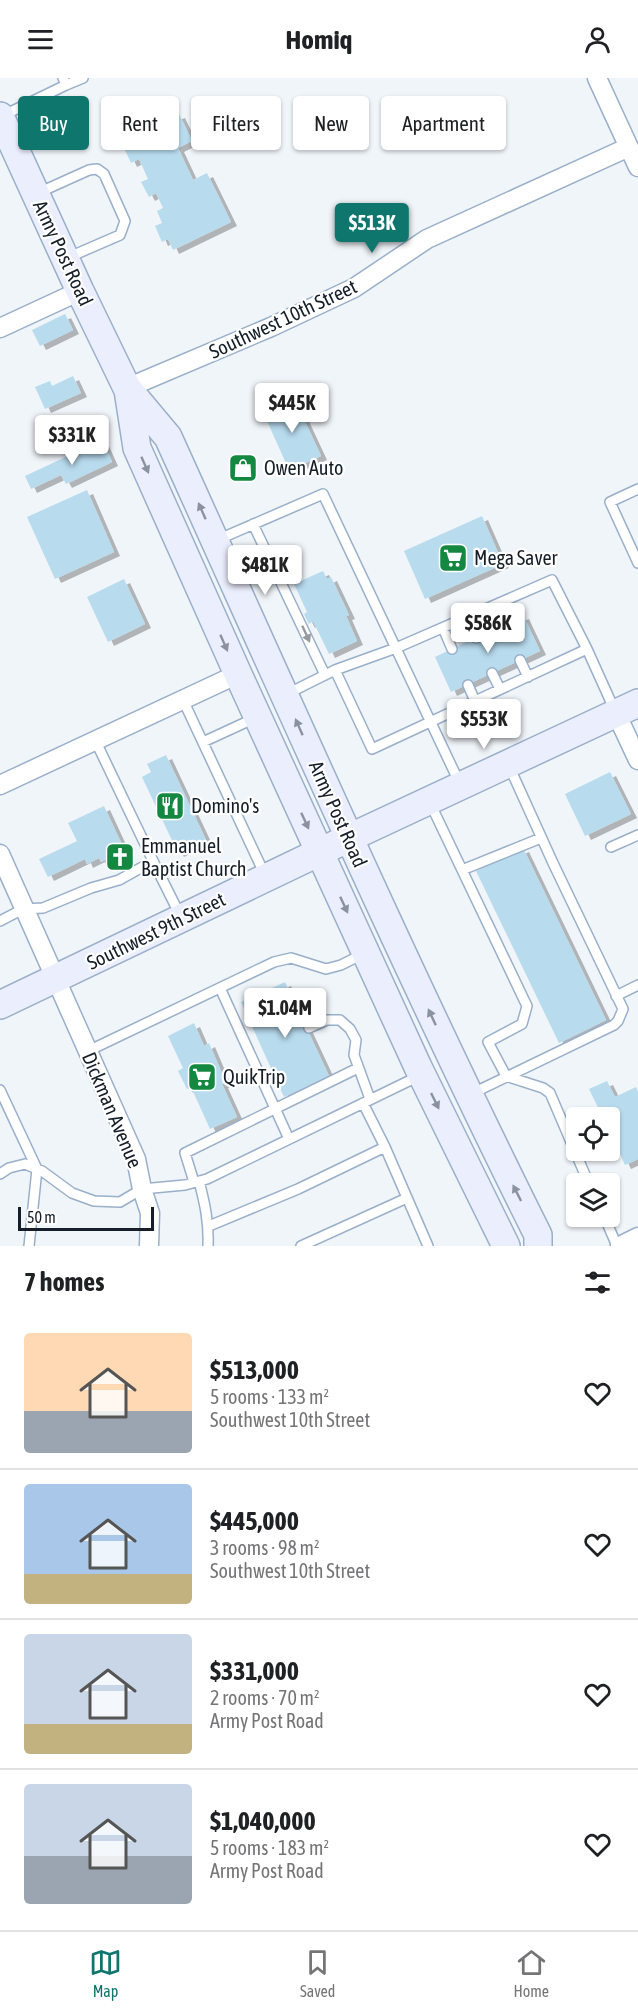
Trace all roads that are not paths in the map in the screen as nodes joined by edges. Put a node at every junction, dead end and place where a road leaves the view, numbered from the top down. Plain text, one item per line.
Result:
1 (83, 78) edge
2 (597, 78) edge
3 (64, 82) edge
4 (0, 117) edge
5 (629, 147) junction
6 (638, 167) edge
7 (36, 194) junction
8 (65, 259) junction
9 (80, 291) junction
10 (0, 328) edge
11 (127, 388) junction
12 (638, 489) edge
13 (253, 524) junction
14 (215, 541) junction
15 (638, 563) edge
16 (494, 606) junction
17 (467, 617) junction
18 (504, 625) dead end
19 (443, 628) junction
20 (476, 638) dead end
21 (396, 648) junction
22 (452, 649) dead end
23 (587, 650) junction
24 (520, 660) dead end
25 (335, 670) junction
26 (492, 673) dead end
27 (238, 674) junction
28 (325, 675) junction
29 (528, 677) junction
30 (468, 685) dead end
31 (501, 689) junction
32 (285, 695) junction
33 (183, 700) junction
34 (475, 701) junction
35 (627, 708) edge
36 (257, 717) junction
37 (430, 722) junction
38 (96, 742) junction
39 (203, 742) junction
40 (638, 760) edge
41 (508, 764) junction
42 (0, 785) edge
43 (460, 786) junction
44 (429, 801) junction
45 (638, 835) edge
46 (349, 838) junction
47 (542, 838) junction
48 (610, 848) dead end
49 (320, 852) junction
50 (0, 854) edge
51 (155, 865) junction
52 (462, 870) junction
53 (266, 878) junction
54 (24, 909) junction
55 (182, 918) junction
56 (0, 921) edge
57 (365, 952) junction
58 (55, 979) junction
59 (638, 985) edge
60 (220, 988) junction
61 (616, 996) junction
62 (0, 1005) edge
63 (309, 1028) dead end
64 (88, 1051) junction
65 (358, 1068) junction
66 (422, 1075) junction
67 (507, 1076) junction
68 (0, 1090) edge
69 (468, 1095) junction
70 (366, 1101) junction
71 (275, 1109) junction
72 (289, 1139) junction
73 (385, 1147) junction
74 (37, 1169) junction
75 (584, 1173) edge
76 (0, 1174) edge
77 (196, 1182) junction
78 (142, 1189) junction
79 (407, 1198) junction
80 (209, 1226) junction
81 (614, 1227) edge
82 (629, 1243) edge
83 (29, 1246) edge
84 (149, 1246) edge
85 (208, 1246) edge
86 (301, 1246) edge
87 (428, 1246) edge
88 (506, 1246) edge
89 (538, 1246) edge

1 - 3 lane
2 - 5 street
3 - 4 lane
4 - 7 main road, Army Post Road
5 - 6 street
5 - 11 street, Southwest 10th Street
7 - 8 main road, Army Post Road
7 - 8 lane
8 - 9 main road, Army Post Road
9 - 10 street
9 - 11 main road, Army Post Road
14 -> 11 main road, Army Post Road
11 -> 27 main road, Army Post Road
12 - 15 lane
13 - 14 lane
13 - 21 lane
13 -> 28 lane
14 - 32 main road, Army Post Road
16 - 17 lane
16 - 18 lane
16 - 23 lane
17 - 19 lane
17 - 20 lane
19 - 21 lane
19 - 22 lane
21 - 25 lane
21 - 37 lane
23 - 29 lane
23 - 35 lane
24 - 29 lane
25 - 28 lane
25 - 37 lane
26 - 31 lane
27 - 33 street
27 - 36 main road, Army Post Road
28 - 32 lane
29 - 31 lane
30 - 34 lane
31 - 34 lane
46 -> 32 main road, Army Post Road
33 - 38 street
33 - 39 lane
34 - 37 lane
35 - 40 street
35 - 41 main road, Southwest 9th Street
36 - 39 lane
36 -> 49 main road, Army Post Road
37 - 43 lane
38 - 42 street
38 - 51 lane
39 - 53 lane
41 - 43 main road, Southwest 9th Street
41 - 47 lane
43 - 44 main road, Southwest 9th Street
44 - 46 main road, Southwest 9th Street
44 - 52 lane
45 - 48 lane
46 - 49 main road, Southwest 9th Street
69 -> 46 main road, Army Post Road
47 - 52 lane
47 - 61 lane
49 - 53 main road, Southwest 9th Street
49 -> 57 main road, Army Post Road
50 - 54 street, Dickman Avenue
51 - 54 lane
51 - 55 lane
52 - 67 lane
53 - 55 main road, Southwest 9th Street
54 - 56 lane
54 - 58 street, Dickman Avenue
55 - 58 main road, Southwest 9th Street
57 - 60 lane
57 - 66 main road, Army Post Road
58 - 62 main road, Southwest 9th Street
58 - 64 street, Dickman Avenue
59 - 61 lane
60 - 64 lane
60 - 71 lane
61 - 67 lane
63 - 65 lane
64 - 78 street, Dickman Avenue
65 - 70 lane
65 - 71 lane
66 - 70 lane
66 -> 88 main road, Army Post Road
67 - 69 lane
67 - 75 lane
68 - 74 lane
89 -> 69 main road, Army Post Road
70 - 72 lane
70 - 73 lane
71 - 72 lane
71 - 77 lane
72 - 77 lane
73 - 79 lane
73 - 80 lane
74 - 76 lane
74 - 78 lane
74 - 83 lane
77 - 78 lane
77 - 80 lane
78 - 84 street, Dickman Avenue
79 - 86 lane
79 - 87 lane
80 - 85 lane
81 - 82 lane

